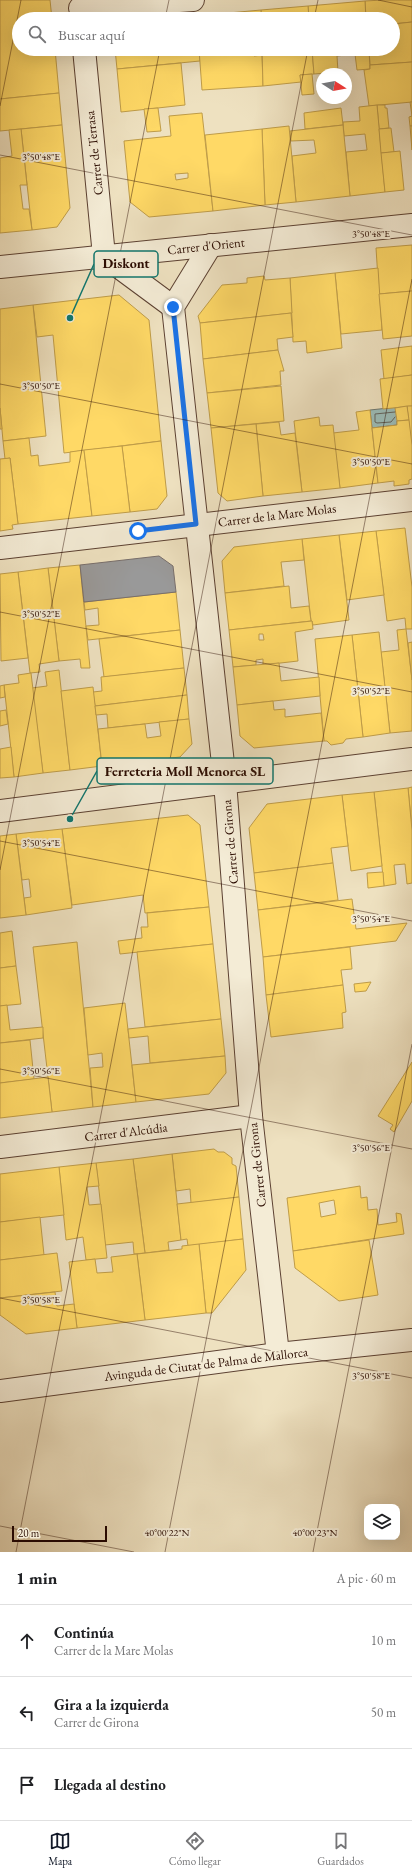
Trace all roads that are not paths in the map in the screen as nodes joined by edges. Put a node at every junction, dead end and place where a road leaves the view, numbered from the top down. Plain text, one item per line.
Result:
1 (192, 0) edge
2 (80, 9) edge
3 (85, 56) edge
4 (412, 225) edge
5 (211, 245) junction
6 (104, 256) junction
7 (0, 267) edge
8 (173, 307) junction
9 (412, 500) edge
10 (196, 524) junction
11 (0, 548) edge
12 (412, 759) edge
13 (225, 782) junction
14 (0, 811) edge
15 (251, 1116) junction
16 (0, 1147) edge
17 (412, 1340) edge
18 (278, 1354) junction
19 (0, 1391) edge

1 - 2 street
3 - 6 street, Carrer de Terrasa
4 - 5 street, Carrer d'Orient
5 - 6 street, Carrer d'Orient
5 - 8 street
6 - 7 street, Carrer d'Orient
6 - 8 street
8 - 10 street, Carrer de Girona
9 - 10 street, Carrer de la Mare Molas
10 - 11 street, Carrer de la Mare Molas
10 - 13 street, Carrer de Girona
12 - 13 street
13 - 14 street
13 - 15 street, Carrer de Girona
15 - 16 street, Carrer d'Alcúdia
15 - 18 street, Carrer de Girona
17 - 18 street, Avinguda de Ciutat de Palma de Mallorca
18 - 19 street, Avinguda de Ciutat de Palma de Mallorca

